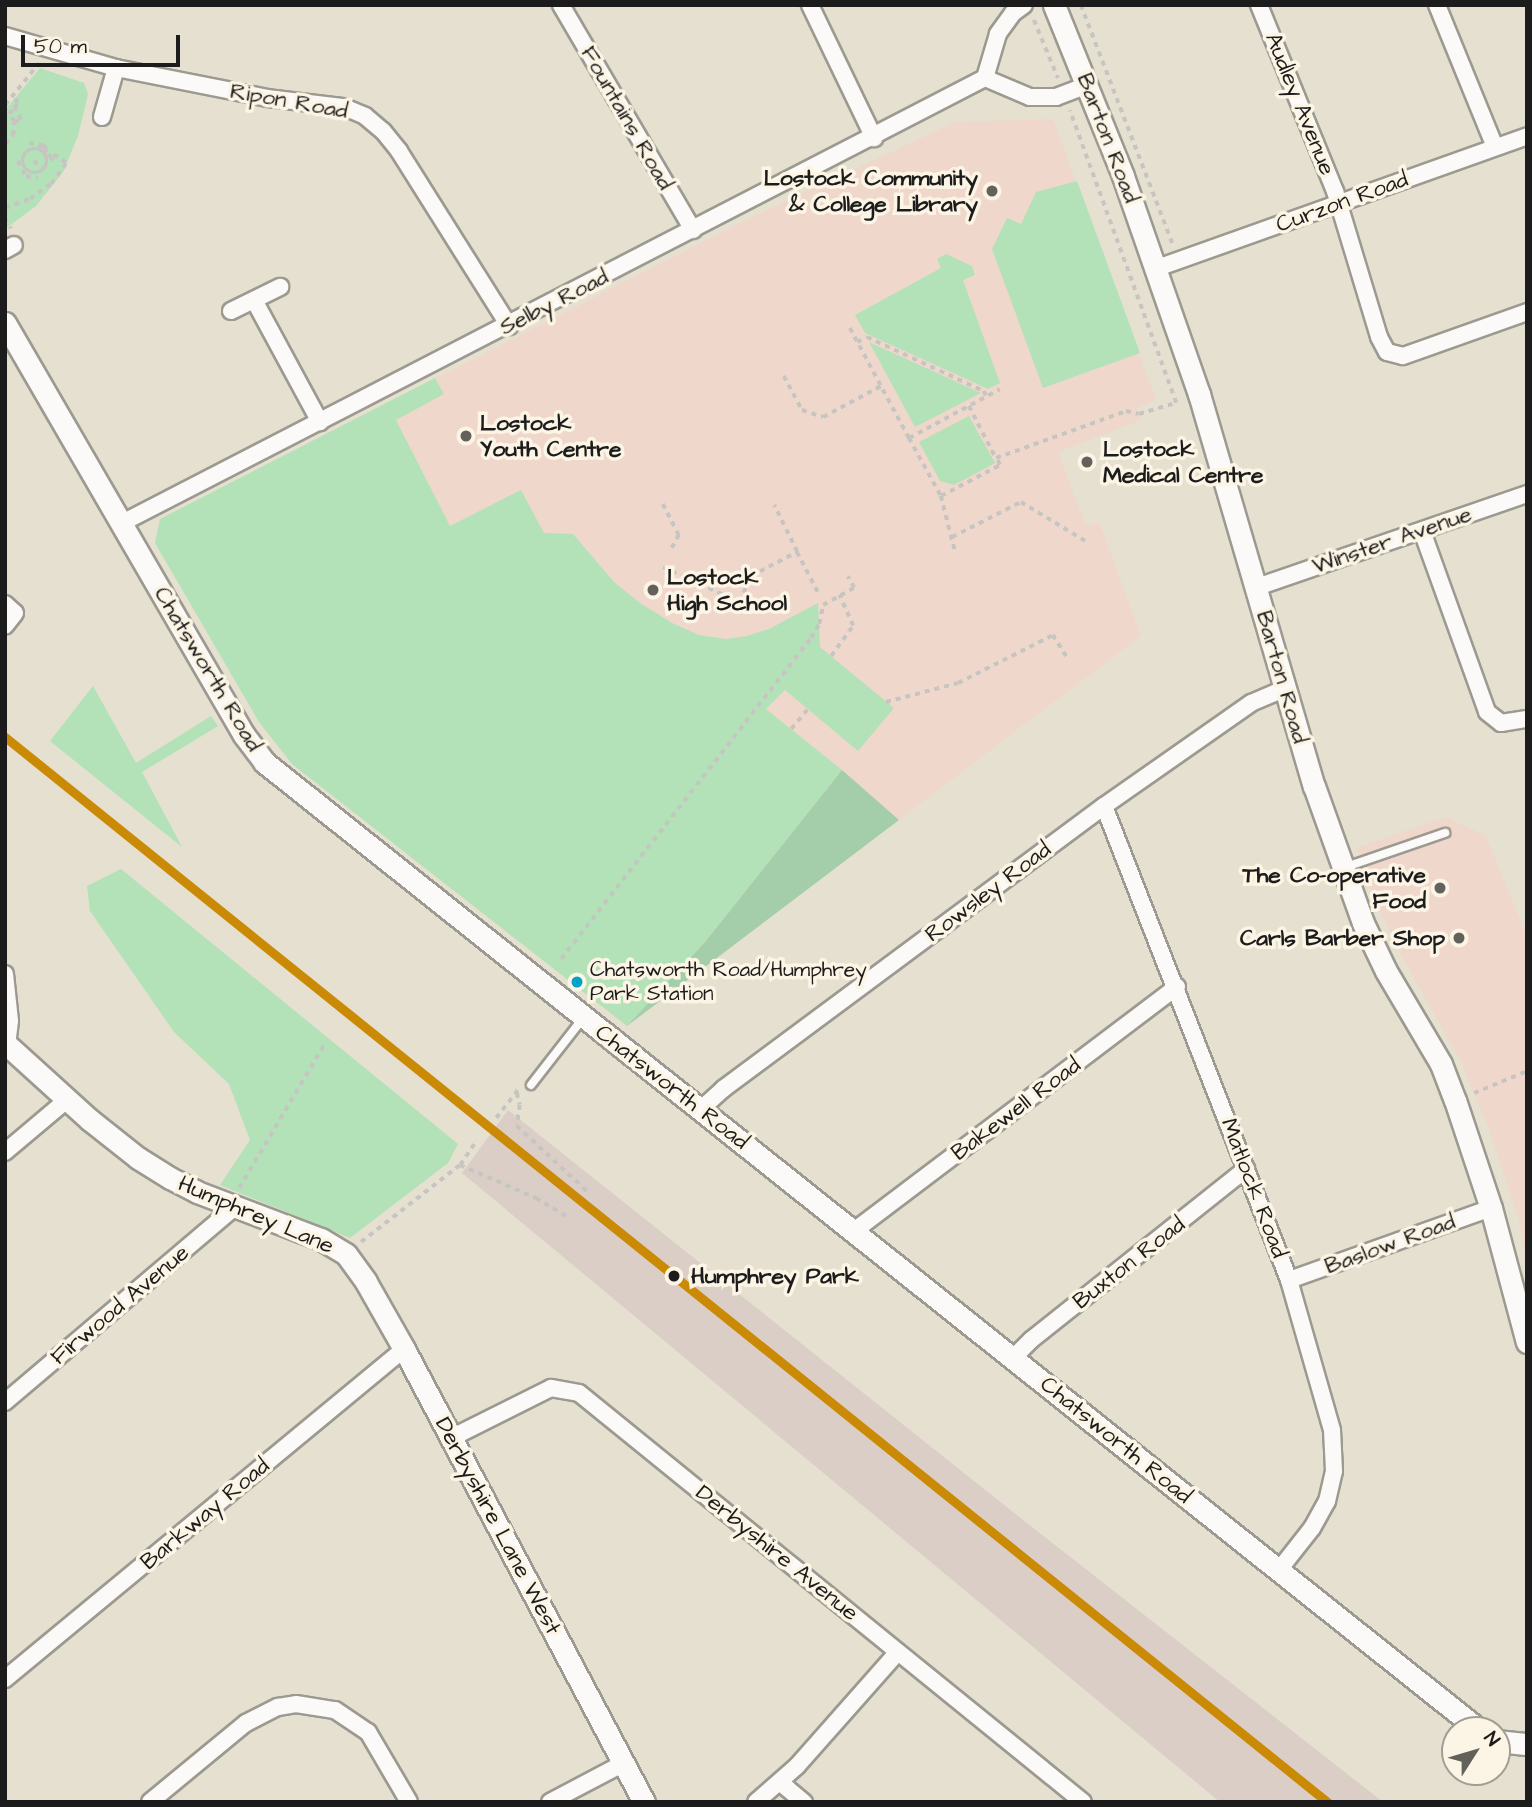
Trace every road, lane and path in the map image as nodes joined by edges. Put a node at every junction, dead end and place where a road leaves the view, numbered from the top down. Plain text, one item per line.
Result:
1 (561, 5) edge
2 (810, 5) edge
3 (1054, 5) edge
4 (1081, 5) edge
5 (1259, 5) edge
6 (1437, 5) edge
7 (1028, 11) edge
8 (5, 36) edge
9 (50, 49) junction
10 (116, 68) junction
11 (985, 78) junction
12 (1087, 85) junction
13 (1064, 94) junction
14 (12, 97) junction
15 (5, 105) edge
16 (14, 108) junction
17 (102, 117) dead end
18 (14, 122) junction
19 (1527, 136) edge
20 (874, 138) junction
21 (5, 144) edge
22 (43, 147) junction
23 (1495, 147) junction
24 (52, 155) junction
25 (18, 161) dead end
26 (34, 162) dead end
27 (44, 169) junction
28 (27, 174) junction
29 (38, 178) dead end
30 (1338, 203) junction
31 (5, 208) edge
32 (5, 218) edge
33 (693, 230) junction
34 (10, 242) edge
35 (1179, 260) junction
36 (1157, 268) junction
37 (280, 287) dead end
38 (254, 300) junction
39 (231, 311) dead end
40 (1527, 312) edge
41 (5, 323) edge
42 (509, 326) junction
43 (850, 328) dead end
44 (857, 342) junction
45 (783, 376) dead end
46 (881, 386) junction
47 (1000, 389) dead end
48 (987, 397) junction
49 (969, 406) junction
50 (320, 422) junction
51 (909, 438) junction
52 (996, 458) junction
53 (1527, 494) edge
54 (941, 496) junction
55 (663, 503) dead end
56 (774, 505) dead end
57 (122, 523) junction
58 (1422, 531) junction
59 (952, 537) junction
60 (1087, 542) dead end
61 (672, 548) dead end
62 (955, 551) dead end
63 (797, 552) junction
64 (663, 567) dead end
65 (848, 577) dead end
66 (1257, 587) junction
67 (819, 594) dead end
68 (839, 596) junction
69 (5, 604) edge
70 (5, 626) edge
71 (831, 656) dead end
72 (1068, 659) dead end
73 (1284, 689) junction
74 (886, 702) dead end
75 (808, 709) dead end
76 (1527, 719) edge
77 (791, 729) dead end
78 (1104, 806) junction
79 (1445, 832) dead end
80 (1343, 867) junction
81 (561, 959) dead end
82 (5, 974) edge
83 (1177, 988) junction
84 (584, 1017) junction
85 (6, 1043) edge
86 (324, 1045) dead end
87 (1527, 1071) edge
88 (531, 1085) dead end
89 (68, 1099) junction
90 (1455, 1100) junction
91 (701, 1109) junction
92 (496, 1118) dead end
93 (477, 1140) dead end
94 (5, 1152) edge
95 (460, 1165) junction
96 (1246, 1170) junction
97 (588, 1192) dead end
98 (232, 1205) junction
99 (1491, 1208) junction
100 (569, 1218) dead end
101 (854, 1231) junction
102 (346, 1254) junction
103 (1290, 1280) junction
104 (1527, 1342) edge
105 (404, 1349) junction
106 (1013, 1359) junction
107 (5, 1402) edge
108 (451, 1438) junction
109 (1279, 1570) junction
110 (898, 1652) junction
111 (5, 1679) edge
112 (1462, 1716) edge
113 (624, 1763) junction
114 (781, 1783) junction
115 (150, 1802) edge
116 (409, 1802) edge
117 (550, 1802) edge
118 (645, 1802) edge
119 (756, 1802) edge
120 (804, 1802) edge
121 (1083, 1802) edge

1 - 33 street, Fountains Road
2 - 20 street
3 - 12 street, Barton Road
4 - 35 path
5 - 30 street, Audley Avenue
6 - 23 street
7 - 11 street
7 - 13 path
8 - 9 street, Ripon Road
9 - 10 street, Ripon Road
9 - 14 path
10 - 17 street
10 - 42 street, Ripon Road
11 - 13 street
11 - 20 street, Selby Road
12 - 13 street
12 - 36 street, Barton Road
13 - 52 path
14 - 15 path
14 - 16 path
16 - 18 path
16 - 18 path
18 - 21 path
19 - 23 street, Curzon Road
20 - 33 street, Selby Road
22 - 24 path
22 - 24 path
22 - 27 path
22 - 28 path
23 - 30 street, Curzon Road
24 - 31 path
25 - 28 path
26 - 27 path
27 - 28 path
28 - 29 path
30 - 35 street, Curzon Road
30 - 40 street, Audley Avenue
32 - 34 path
33 - 42 street, Selby Road
35 - 36 street, Curzon Road
36 - 66 street, Barton Road
37 - 38 street
38 - 39 street
38 - 50 street
41 - 57 street, Chatsworth Road
42 - 50 street, Selby Road
43 - 44 path
44 - 46 path
44 - 48 path
45 - 46 path
46 - 51 path
47 - 48 path
48 - 49 path
49 - 51 path
49 - 52 path
50 - 57 street, Selby Road
51 - 54 path
52 - 54 path
53 - 58 street, Winster Avenue
54 - 59 path
55 - 61 path
56 - 63 path
57 - 84 street, Chatsworth Road
58 - 66 street, Winster Avenue
58 - 76 street
59 - 60 path
59 - 62 path
63 - 64 path
63 - 67 path
65 - 68 path
66 - 73 street, Barton Road
68 - 71 path
68 - 81 path
69 - 70 street
72 - 74 path
73 - 78 street, Rowsley Road
73 - 80 street, Barton Road
75 - 77 path
78 - 83 street, Matlock Road
78 - 91 street, Rowsley Road
79 - 80 lane
80 - 90 street, Barton Road
82 - 85 street
83 - 96 street, Matlock Road
83 - 101 street, Bakewell Road
84 - 88 lane
84 - 91 street, Chatsworth Road
85 - 89 street, Humphrey Lane
86 - 98 path
87 - 90 path
89 - 94 street
89 - 98 street, Humphrey Lane
90 - 99 street, Barton Road
91 - 101 street, Chatsworth Road
92 - 97 path
93 - 95 path
95 - 100 path
95 - 102 path
96 - 103 street, Matlock Road
96 - 106 street, Buxton Road
98 - 102 street, Humphrey Lane
98 - 107 street, Firwood Avenue
99 - 103 street, Baslow Road
99 - 104 street, Barton Road
101 - 106 street, Chatsworth Road
102 - 105 street, Derbyshire Lane West
103 - 109 street, Matlock Road
105 - 108 street, Derbyshire Lane West
105 - 111 street, Barkway Road
106 - 109 street, Chatsworth Road
108 - 110 street, Derbyshire Avenue
108 - 113 street, Derbyshire Lane West
109 - 112 street, Chatsworth Road
110 - 114 street
110 - 121 street, Derbyshire Avenue
113 - 117 street
113 - 118 street, Derbyshire Lane West
114 - 119 street
114 - 120 street
115 - 116 street

